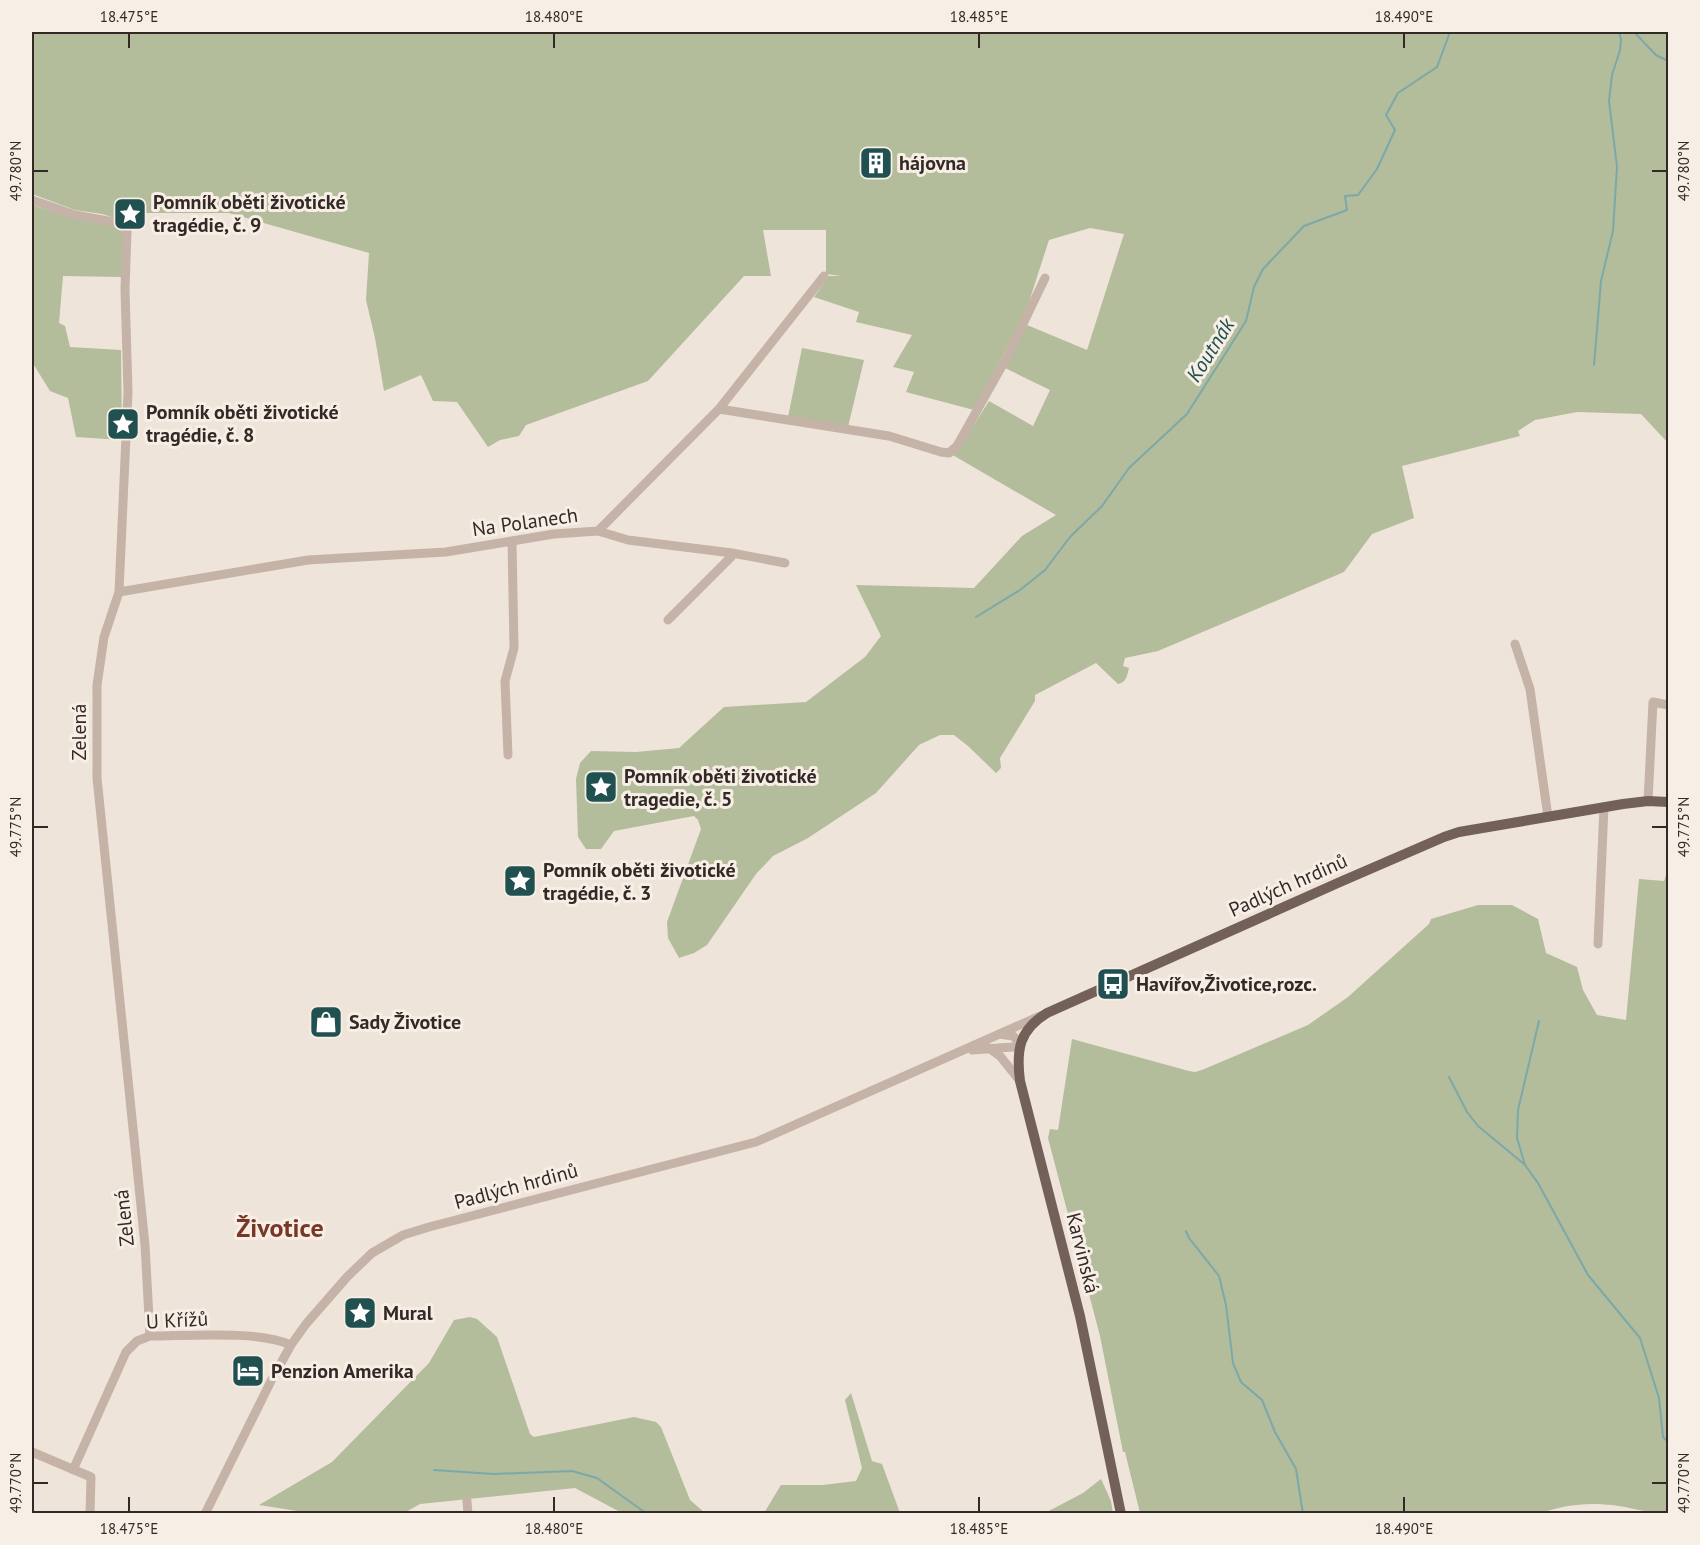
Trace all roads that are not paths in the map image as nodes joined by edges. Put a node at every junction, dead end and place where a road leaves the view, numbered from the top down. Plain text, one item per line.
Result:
1 (32, 200) edge
2 (824, 276) dead end
3 (1045, 278) dead end
4 (718, 409) junction
5 (598, 531) junction
6 (512, 541) junction
7 (732, 553) junction
8 (785, 563) dead end
9 (119, 592) junction
10 (668, 620) dead end
11 (1515, 644) dead end
12 (1668, 705) edge
13 (508, 755) dead end
14 (1648, 801) junction
15 (1668, 802) edge
16 (1604, 807) junction
17 (1548, 817) junction
18 (1598, 944) dead end
19 (1047, 1013) junction
20 (999, 1034) junction
21 (1021, 1044) junction
22 (988, 1048) junction
23 (964, 1050) junction
24 (1020, 1081) junction
25 (150, 1336) junction
26 (291, 1345) junction
27 (32, 1452) edge
28 (73, 1470) junction
29 (467, 1501) dead end
30 (90, 1514) edge
31 (205, 1514) edge
32 (468, 1514) edge
33 (1121, 1514) edge

1 - 9 street, Zelená
2 - 4 street, Na Polanech
3 - 4 street
4 - 5 street, Na Polanech
5 - 6 street, Na Polanech
5 - 7 street
6 - 9 street, Na Polanech
6 - 13 street
7 - 8 street
7 - 10 street
9 - 25 street, Zelená
11 - 17 street
12 - 14 street
14 - 15 main road, Padlých hrdinů
14 - 16 main road, Padlých hrdinů
16 - 17 main road, Padlých hrdinů
16 - 18 street
17 - 19 main road, Padlých hrdinů
19 - 20 street, Padlých hrdinů
19 - 21 main road
20 - 21 street
20 - 23 street, Padlých hrdinů
21 - 22 street, Padlých hrdinů
21 - 24 main road, Karvinská
22 - 23 street, Padlých hrdinů
22 - 24 street
23 - 26 street, Padlých hrdinů
24 - 33 main road, Karvinská
25 - 26 street, U Křížů
25 - 28 street, U Křížů
26 - 31 street, Padlých hrdinů
27 - 28 street
28 - 30 street
29 - 32 street

